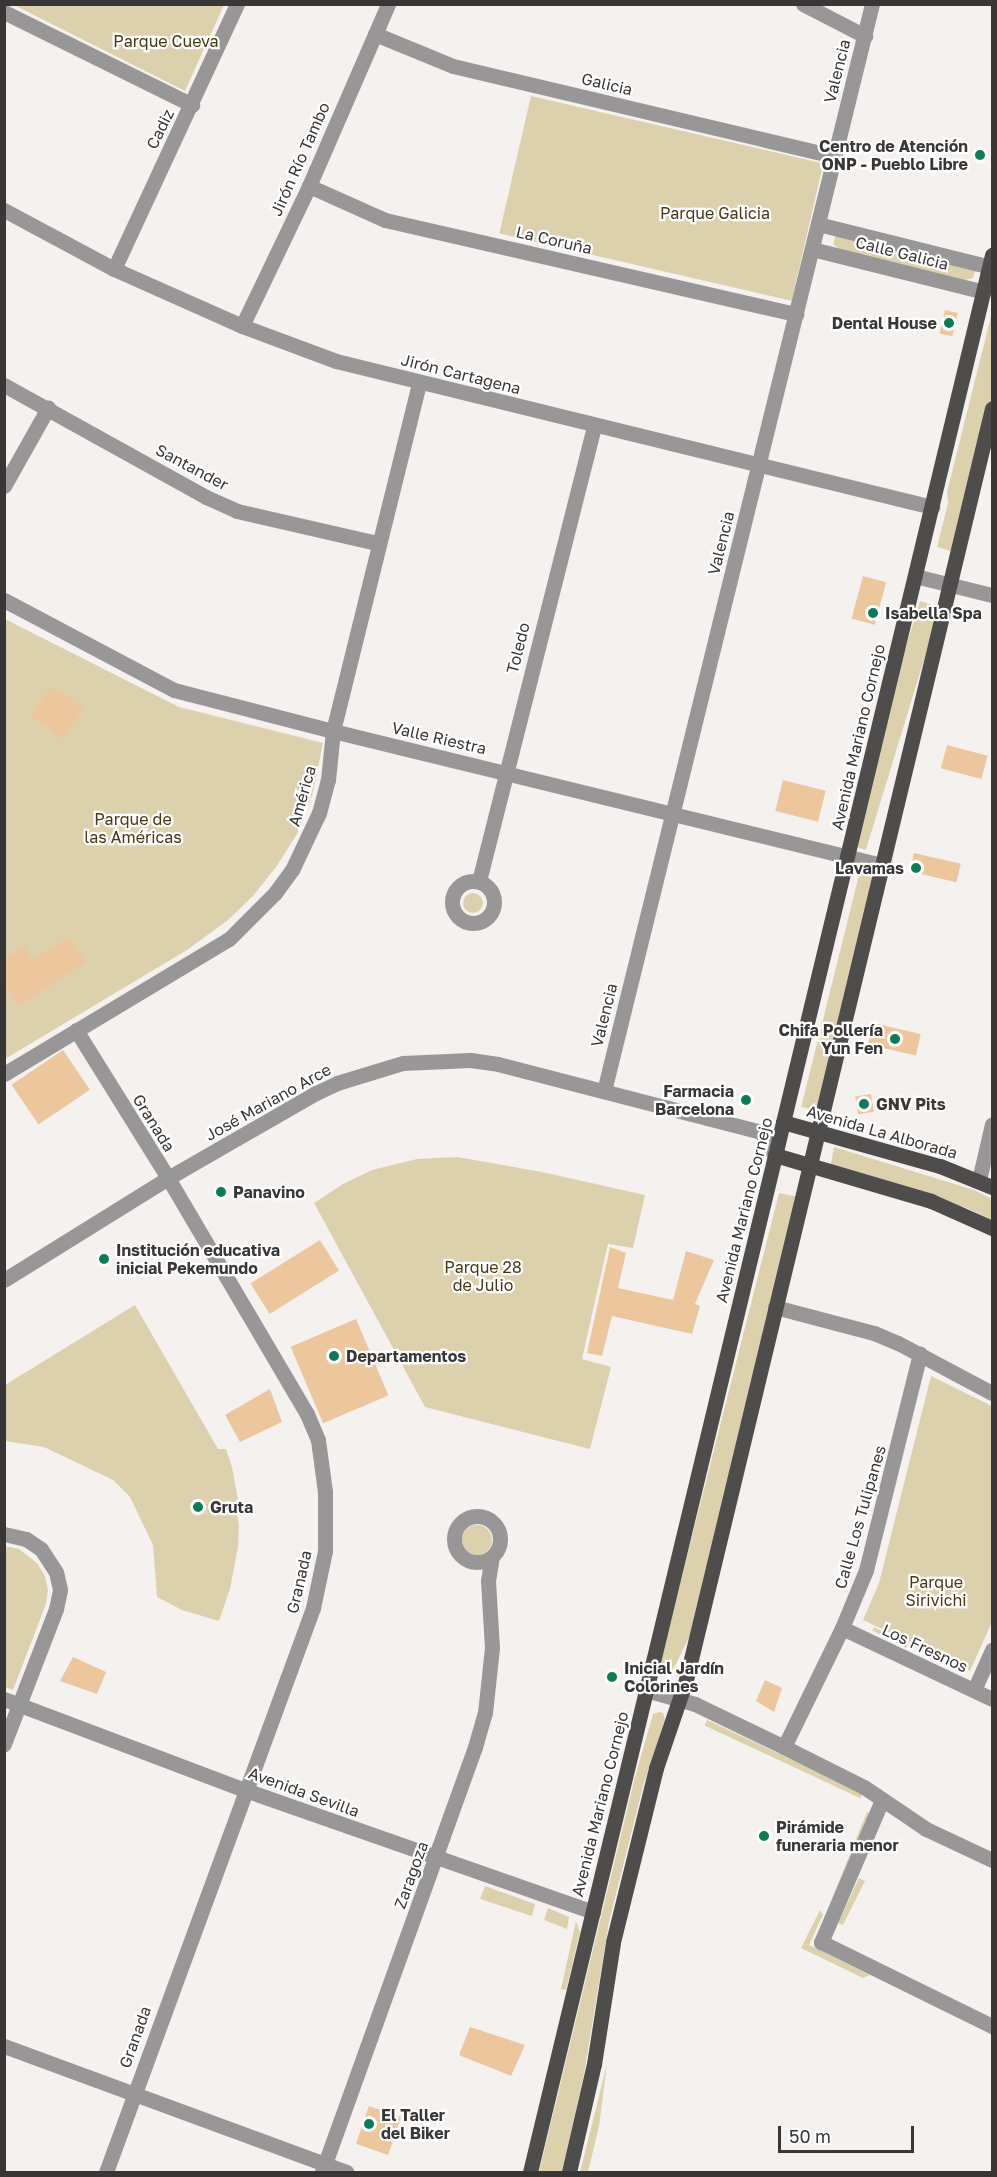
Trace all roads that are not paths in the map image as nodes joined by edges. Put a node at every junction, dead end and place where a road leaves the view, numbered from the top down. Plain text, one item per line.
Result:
1 (237, 4) edge
2 (388, 4) edge
3 (803, 4) edge
4 (872, 4) edge
5 (4, 12) edge
6 (375, 34) junction
7 (865, 36) junction
8 (192, 105) junction
9 (835, 156) junction
10 (309, 186) junction
11 (4, 210) edge
12 (818, 224) junction
13 (812, 249) junction
14 (991, 261) edge
15 (114, 269) junction
16 (984, 292) junction
17 (796, 314) junction
18 (242, 326) junction
19 (419, 384) junction
20 (4, 385) edge
21 (48, 408) junction
22 (993, 408) edge
23 (594, 425) junction
24 (759, 464) junction
25 (4, 486) edge
26 (932, 507) junction
27 (377, 543) junction
28 (915, 576) junction
29 (950, 585) junction
30 (993, 595) edge
31 (4, 600) edge
32 (333, 731) junction
33 (505, 772) junction
34 (672, 813) junction
35 (848, 857) junction
36 (882, 866) junction
37 (478, 881) dead end
38 (76, 1030) junction
39 (4, 1074) edge
40 (604, 1091) junction
41 (783, 1122) junction
42 (993, 1124) edge
43 (818, 1131) junction
44 (761, 1132) junction
45 (775, 1155) junction
46 (809, 1165) junction
47 (168, 1178) junction
48 (986, 1184) edge
49 (993, 1228) edge
50 (4, 1280) edge
51 (775, 1307) junction
52 (920, 1354) junction
53 (993, 1393) edge
54 (4, 1534) edge
55 (492, 1557) junction
56 (476, 1563) junction
57 (488, 1581) junction
58 (842, 1628) junction
59 (993, 1650) edge
60 (646, 1690) junction
61 (974, 1690) junction
62 (4, 1699) edge
63 (680, 1699) junction
64 (993, 1699) edge
65 (20, 1704) junction
66 (4, 1744) edge
67 (784, 1747) junction
68 (245, 1790) junction
69 (882, 1800) junction
70 (436, 1858) junction
71 (993, 1860) edge
72 (593, 1912) junction
73 (993, 2026) edge
74 (4, 2046) edge
75 (134, 2094) junction
76 (324, 2168) edge
77 (106, 2172) edge
78 (347, 2172) edge
79 (530, 2172) edge
80 (569, 2172) edge

1 - 8 street, Cadiz
2 - 6 street, Jirón Río Tambo
3 - 7 street
4 - 7 street, Valencia
5 - 8 street
6 - 9 street, Galicia
6 - 10 street, Jirón Río Tambo
7 - 9 street, Valencia
8 - 15 street, Cadiz
9 - 12 street, Valencia
10 - 17 street, La Coruña
10 - 18 street, Jirón Río Tambo
11 - 15 street, Jirón Cartagena
12 - 13 street, Valencia
12 - 14 street, Calle Galicia
13 - 16 street, Calle Galicia
13 - 17 street, Valencia
14 - 16 main road, Avenida Mariano Cornejo
15 - 18 street, Jirón Cartagena
16 - 26 main road, Avenida Mariano Cornejo
17 - 24 street, Valencia
18 - 19 street, Jirón Cartagena
19 - 23 street, Jirón Cartagena
19 - 27 street, América
20 - 21 street, Santander
21 - 25 street
21 - 27 street, Santander
22 - 29 main road
23 - 24 street, Jirón Cartagena
23 - 33 street, Toledo
24 - 26 street, Jirón Cartagena
24 - 34 street, Valencia
26 - 28 main road, Avenida Mariano Cornejo
27 - 32 street, América
28 - 29 street
28 - 35 main road, Avenida Mariano Cornejo
29 - 30 street
29 - 36 main road
31 - 32 street, Valle Riestra
32 - 33 street, Valle Riestra
32 - 38 street, América
33 - 34 street, Valle Riestra
33 - 37 street, Toledo
34 - 35 street, Valle Riestra
34 - 40 street, Valencia
35 - 36 street, Valle Riestra
35 - 41 main road, Avenida Mariano Cornejo
36 - 43 main road
38 - 39 street, América
38 - 47 street, Granada
40 - 44 street, José Mariano Arce
40 - 47 street, José Mariano Arce
41 - 43 main road, Avenida La Alborada
41 - 44 street, Avenida La Alborada
41 - 45 main road, Avenida Mariano Cornejo
42 - 48 street
43 - 46 main road
43 - 48 main road, Avenida La Alborada
44 - 45 street
45 - 46 main road
45 - 60 main road, Avenida Mariano Cornejo
46 - 49 main road
46 - 51 main road
47 - 50 street, José Mariano Arce
47 - 68 street, Granada
51 - 52 street
51 - 63 main road
52 - 53 street
52 - 58 street, Calle Los Tulipanes
54 - 65 street
55 - 56 street
55 - 56 street
55 - 57 street, Zaragoza
56 - 57 street
57 - 70 street, Zaragoza
58 - 61 street, Los Fresnos
58 - 67 street, Calle Los Tulipanes
59 - 61 street
60 - 63 street
60 - 72 main road, Avenida Mariano Cornejo
61 - 64 street, Los Fresnos
62 - 65 street, Avenida Sevilla
63 - 67 street
63 - 80 main road
65 - 66 street
65 - 68 street, Avenida Sevilla
67 - 69 street
68 - 70 street, Avenida Sevilla
68 - 75 street, Granada
69 - 71 street
69 - 73 street
70 - 72 street, Avenida Sevilla
70 - 76 street, Zaragoza
72 - 79 main road, Avenida Mariano Cornejo
74 - 75 street
75 - 76 street
75 - 77 street, Granada
76 - 78 street

